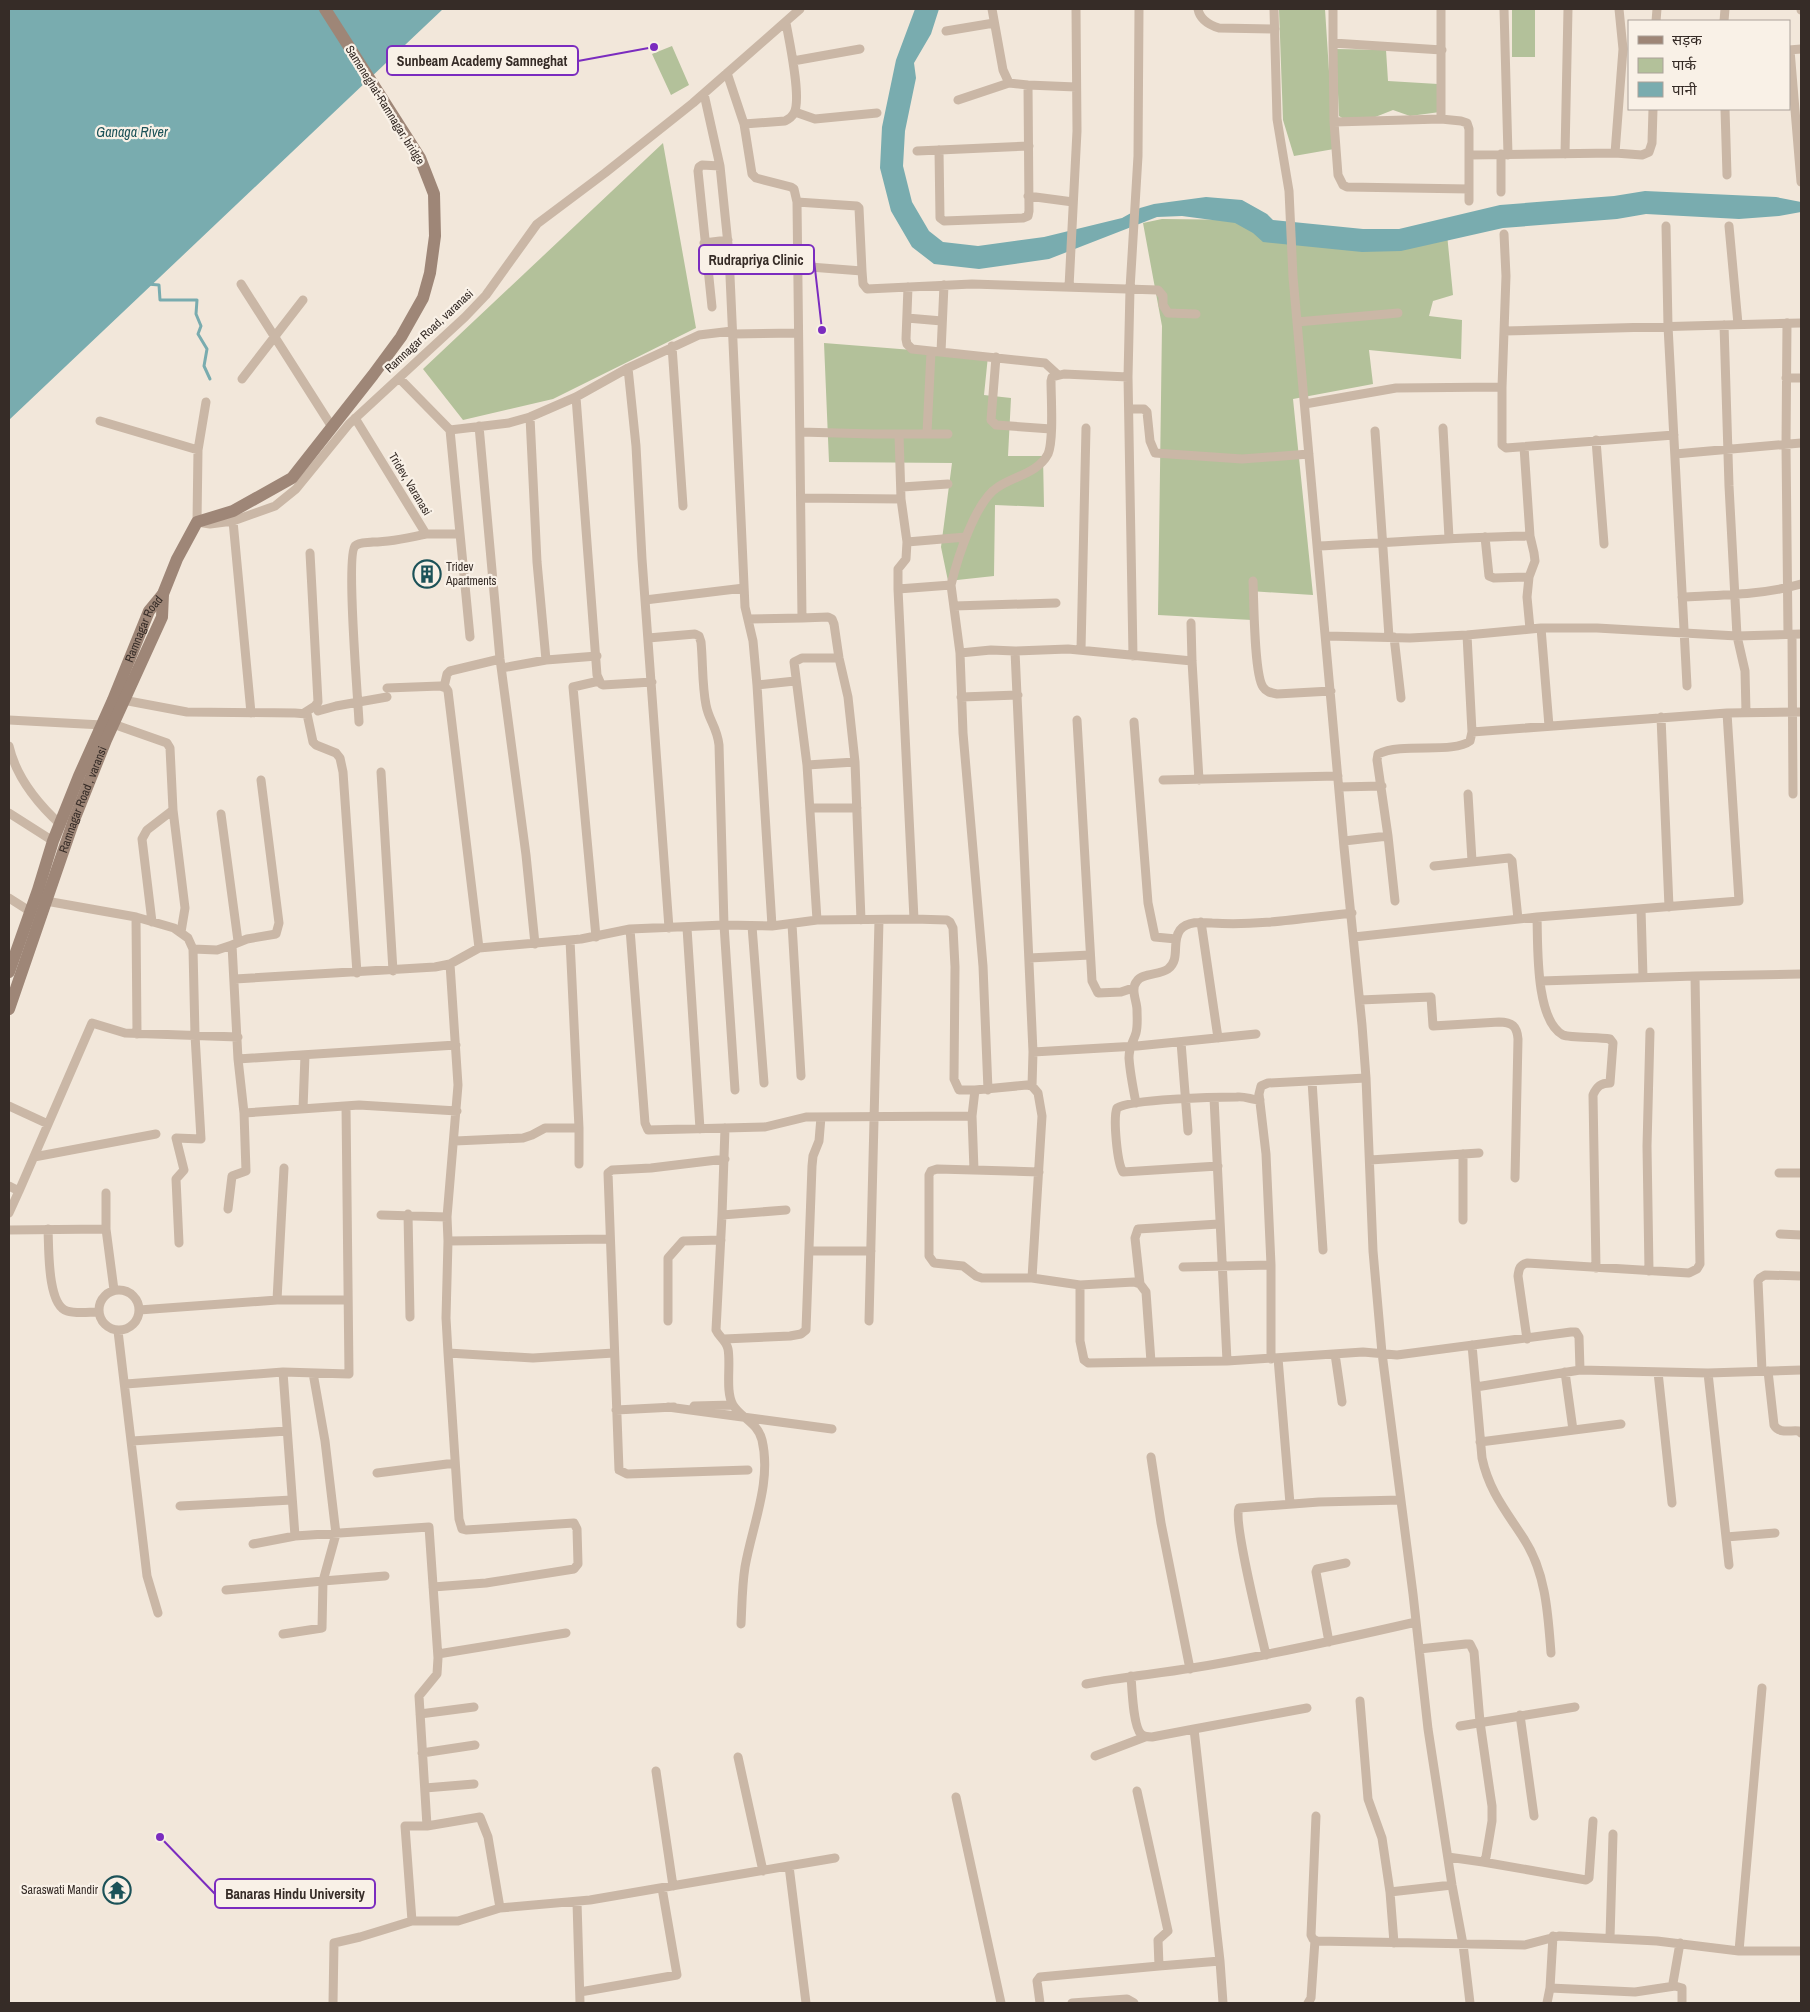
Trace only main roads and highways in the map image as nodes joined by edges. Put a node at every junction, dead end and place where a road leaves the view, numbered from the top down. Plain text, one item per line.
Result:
1 (325, 9) edge
2 (198, 522) joint
3 (162, 594) junction
4 (107, 725) junction
5 (9, 969) edge
6 (9, 1009) edge

1 - 2 main road, Sameneghat-Ramnagar, bridge
2 - 3 main road, Ramnagar Road
3 - 4 main road, Ramnagar Road
3 - 4 main road, Ramnagar Road , varansi
4 - 5 main road, Ramnagar Road
4 - 6 main road, Ramnagar Road , varansi

